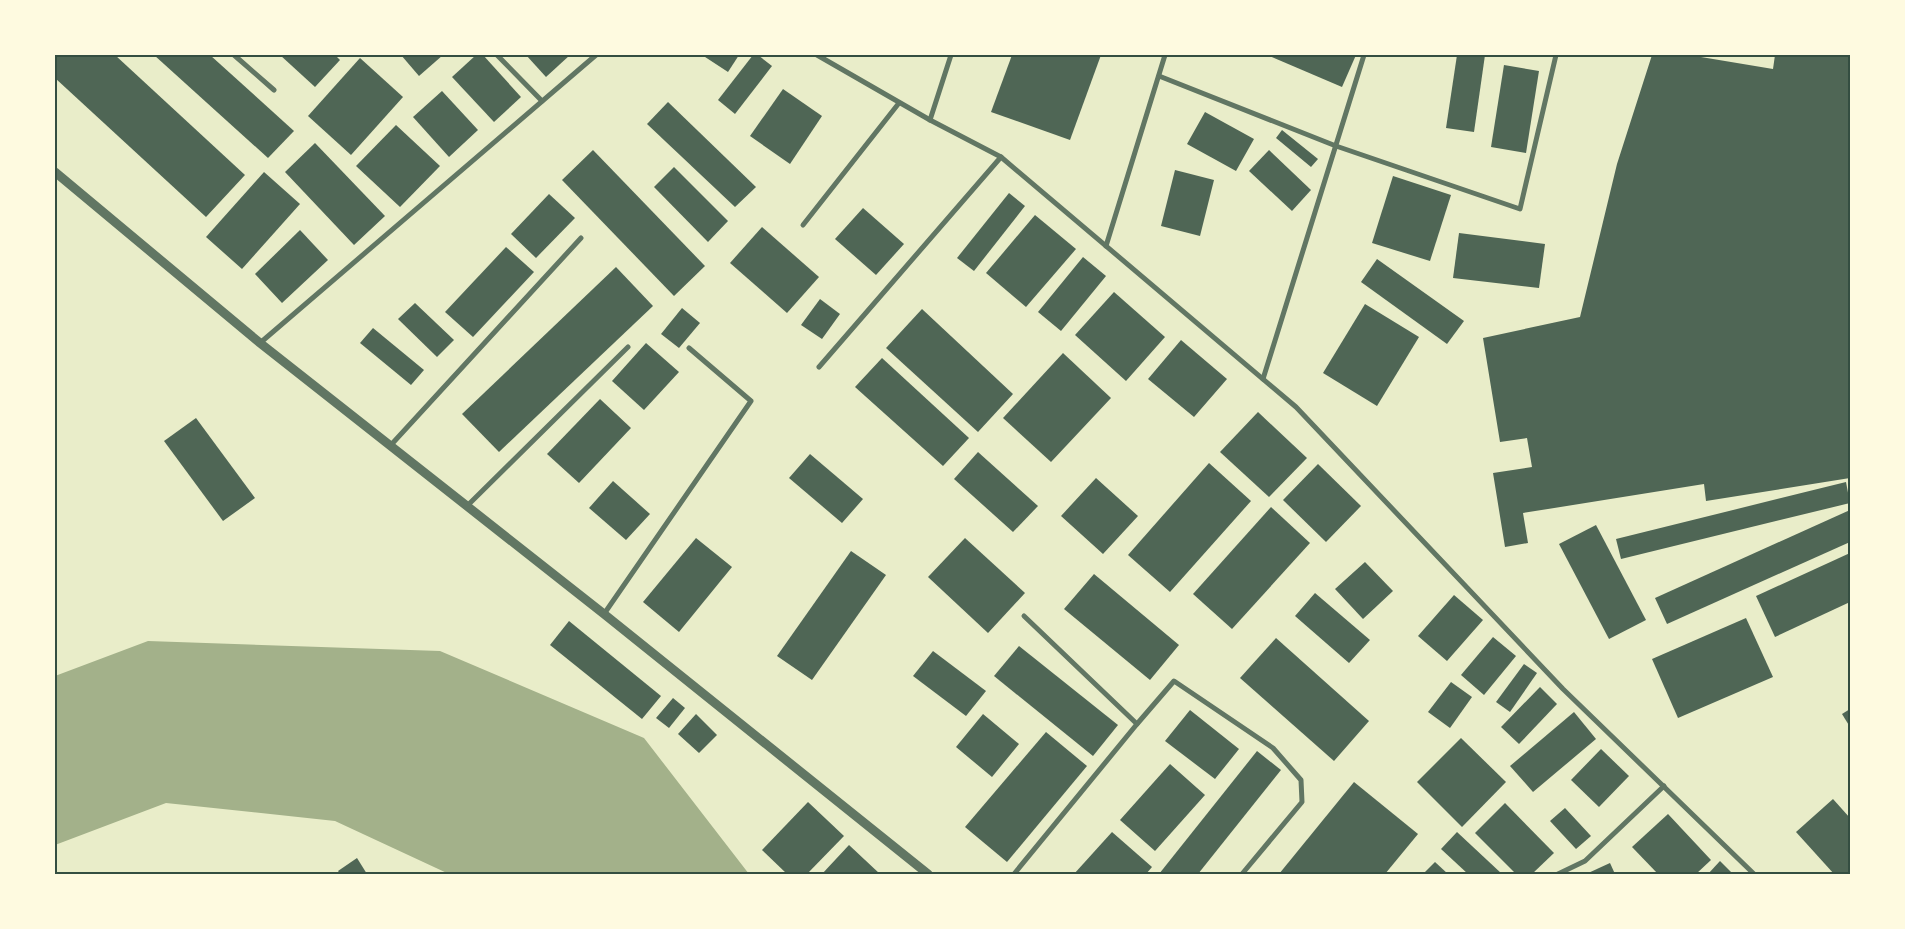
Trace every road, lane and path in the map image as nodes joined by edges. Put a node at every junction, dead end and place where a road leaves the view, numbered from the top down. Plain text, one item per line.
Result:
1 (234, 55) edge
2 (497, 55) edge
3 (596, 55) edge
4 (817, 55) edge
5 (951, 55) edge
6 (1165, 55) edge
7 (1364, 55) edge
8 (1556, 55) edge
9 (1159, 76) junction
10 (274, 90) dead end
11 (542, 101) junction
12 (899, 103) junction
13 (930, 120) junction
14 (1336, 146) junction
15 (1001, 157) junction
16 (55, 172) edge
17 (803, 225) dead end
18 (581, 238) dead end
19 (1106, 246) junction
20 (260, 344) junction
21 (628, 347) dead end
22 (689, 348) dead end
23 (819, 367) dead end
24 (1263, 379) junction
25 (390, 446) junction
26 (467, 506) junction
27 (604, 614) junction
28 (1024, 616) dead end
29 (1137, 724) junction
30 (1664, 786) junction
31 (928, 874) edge
32 (1014, 874) edge
33 (1242, 874) edge
34 (1558, 874) edge
35 (1754, 874) edge

1 - 10 street
2 - 11 street
3 - 11 street
4 - 12 street
5 - 13 street
6 - 9 street
7 - 14 street
8 - 14 street
9 - 14 street
9 - 19 street
11 - 20 street
12 - 13 street
12 - 17 street
13 - 15 street
14 - 24 street
15 - 19 street
15 - 23 street
16 - 20 street
18 - 25 street
19 - 24 street
20 - 25 street
21 - 26 street
22 - 27 street
24 - 30 street
25 - 26 street
26 - 27 street
27 - 31 street
28 - 29 street
29 - 32 street
29 - 33 street
30 - 34 street
30 - 35 street

